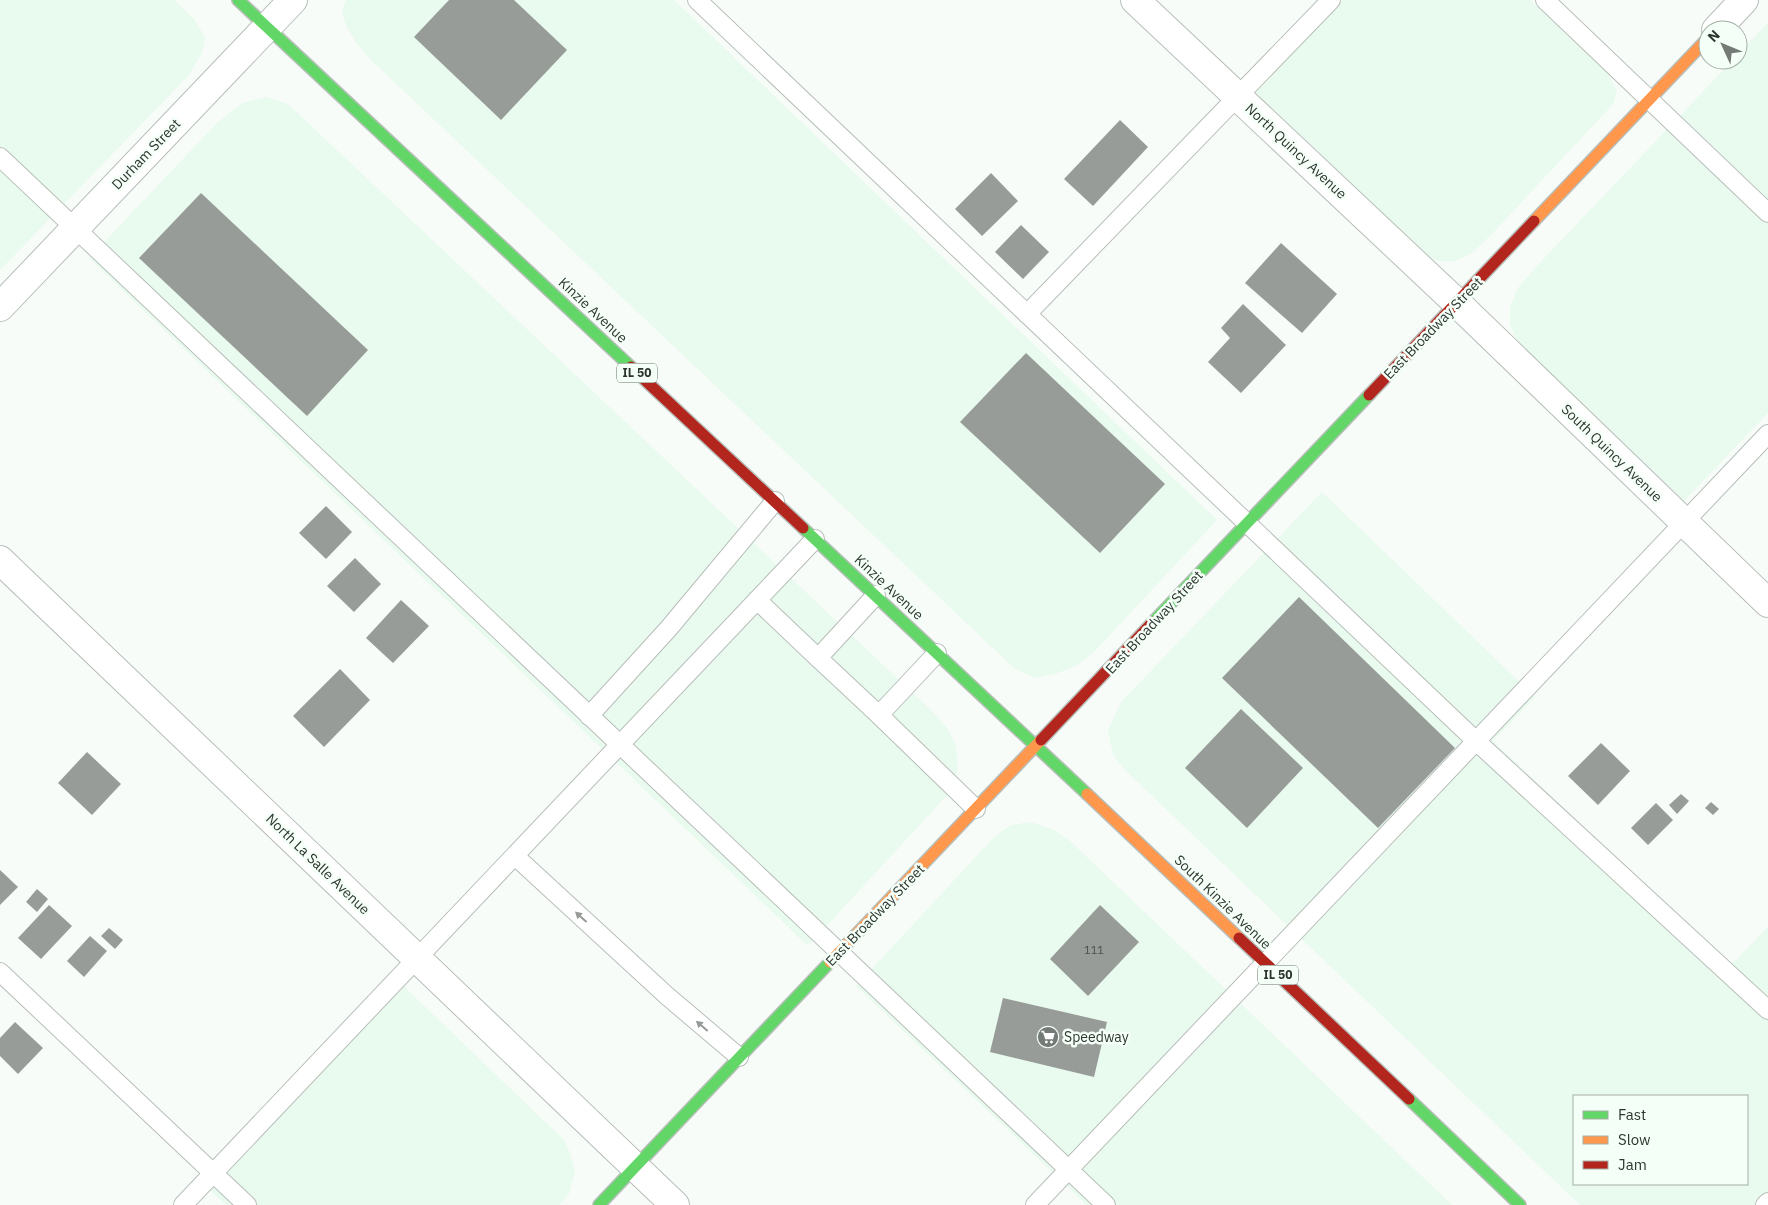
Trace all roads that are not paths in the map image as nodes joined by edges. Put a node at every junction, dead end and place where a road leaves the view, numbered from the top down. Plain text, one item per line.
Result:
1 (238, 0) edge
2 (293, 0) edge
3 (697, 0) edge
4 (1135, 0) edge
5 (1331, 0) edge
6 (1544, 0) edge
7 (1744, 0) edge
8 (1725, 20) edge
9 (267, 27) junction
10 (1698, 49) edge
11 (1238, 97) junction
12 (1650, 100) junction
13 (0, 157) edge
14 (1768, 213) edge
15 (75, 228) junction
16 (1457, 303) junction
17 (0, 307) edge
18 (1027, 314) junction
19 (1768, 434) edge
20 (775, 501) junction
21 (1684, 522) junction
22 (1247, 523) junction
23 (815, 539) junction
24 (0, 560) edge
25 (876, 595) junction
26 (757, 600) junction
27 (1768, 603) edge
28 (937, 652) junction
29 (818, 658) junction
30 (879, 715) junction
31 (589, 716) junction
32 (1476, 741) junction
33 (620, 744) junction
34 (1036, 745) junction
35 (976, 809) junction
36 (515, 856) junction
37 (839, 952) junction
38 (416, 958) junction
39 (1265, 963) junction
40 (0, 972) edge
41 (1768, 1010) edge
42 (739, 1058) junction
43 (635, 1167) junction
44 (1068, 1170) junction
45 (213, 1173) junction
46 (1768, 1202) edge
47 (183, 1205) edge
48 (247, 1205) edge
49 (599, 1205) edge
50 (675, 1205) edge
51 (1035, 1205) edge
52 (1106, 1205) edge
53 (1520, 1205) edge
54 (1765, 1205) edge

1 - 9 main road, Kinzie Avenue / IL 50
2 - 9 street, Durham Street
3 - 18 lane
4 - 11 street, North Quincy Avenue
5 - 11 lane
6 - 12 lane
7 - 8 street
9 - 15 street, Durham Street
9 - 20 main road, Kinzie Avenue / IL 50
10 - 12 main road, East Broadway Street
11 - 16 street, North Quincy Avenue
11 - 18 lane
12 - 14 lane
12 - 16 main road, East Broadway Street
13 - 15 lane
15 - 17 street, Durham Street
15 - 31 lane
16 - 21 street, South Quincy Avenue
16 - 22 main road, East Broadway Street
18 - 22 lane
19 - 21 lane
20 - 23 main road, Kinzie Avenue / IL 50
20 - 31 lane
21 - 27 street, South Quincy Avenue
21 - 32 lane
22 - 32 lane
22 - 34 main road, East Broadway Street
23 - 25 main road, Kinzie Avenue / IL 50
23 - 26 lane
24 - 38 street, North La Salle Avenue
25 - 28 main road, Kinzie Avenue / IL 50
25 - 29 lane
26 - 29 lane
26 - 33 lane
28 - 30 lane
28 - 34 main road, Kinzie Avenue / IL 50
29 - 30 lane
30 - 35 lane
31 - 33 lane
32 - 39 lane
32 - 41 lane
33 - 36 lane
33 - 37 lane
34 - 35 main road, East Broadway Street
34 - 39 main road, South Kinzie Avenue / IL 50
35 - 37 main road, East Broadway Street
36 - 38 lane
42 -> 36 lane
37 - 42 main road, East Broadway Street
37 - 44 lane
38 - 43 street, North La Salle Avenue
38 - 45 lane
39 - 44 lane
39 - 53 main road, South Kinzie Avenue / IL 50
40 - 45 lane
42 - 43 main road, East Broadway Street
43 - 49 main road, East Broadway Street
43 - 50 street, North La Salle Avenue
44 - 51 lane
44 - 52 lane
45 - 47 lane
45 - 48 lane
46 - 54 lane

